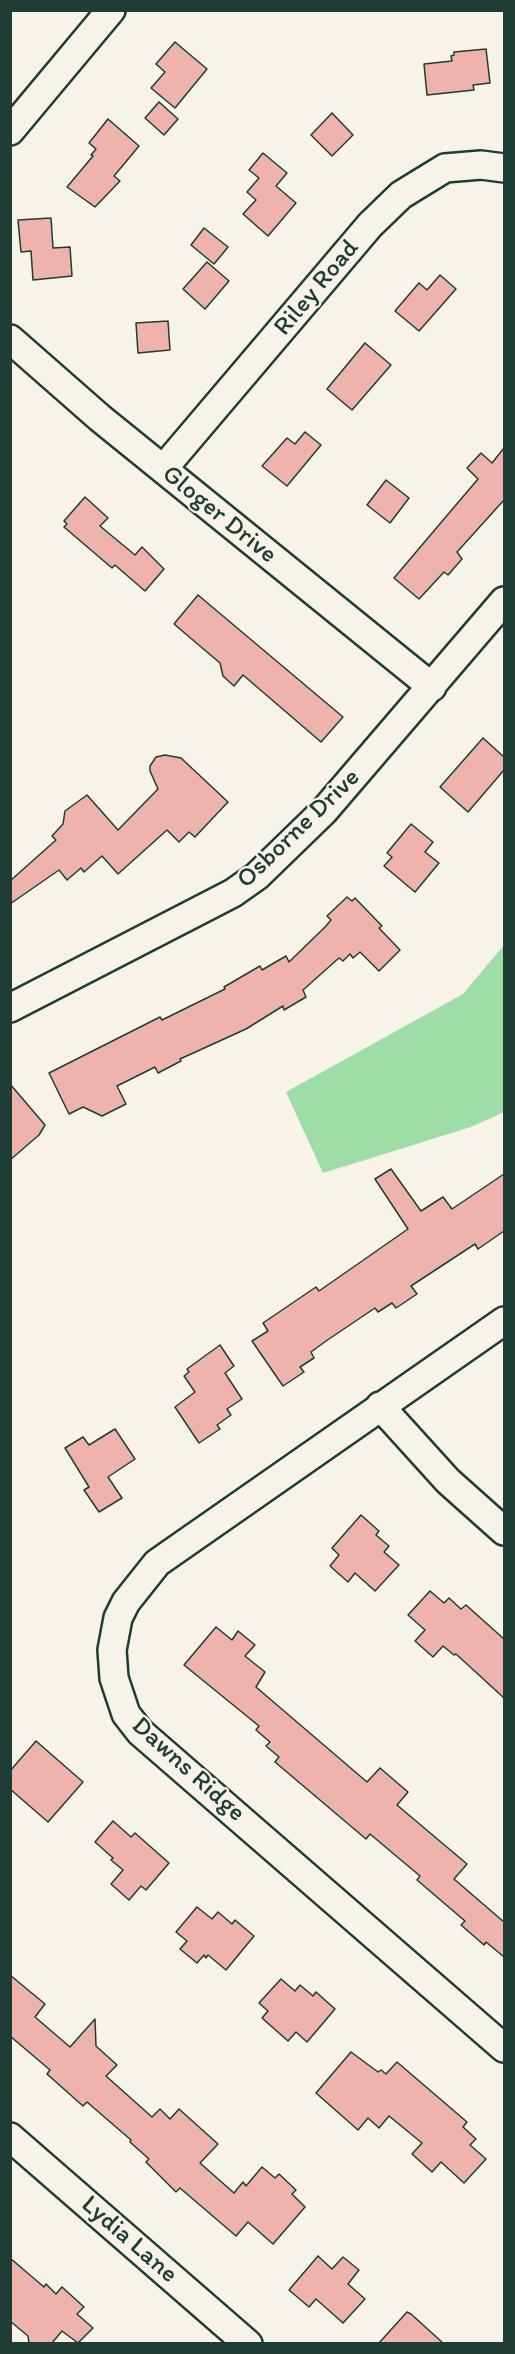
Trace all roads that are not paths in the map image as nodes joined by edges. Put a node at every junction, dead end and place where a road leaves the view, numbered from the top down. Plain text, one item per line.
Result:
1 (111, 10) edge
2 (10, 131) edge
3 (504, 168) edge
4 (10, 339) edge
5 (163, 469) junction
6 (504, 601) edge
7 (432, 687) junction
8 (10, 1008) edge
9 (504, 1321) edge
10 (380, 1406) junction
11 (504, 1531) edge
12 (504, 2048) edge
13 (10, 2137) edge
14 (248, 2343) edge

1 - 2 street
3 - 5 street, Riley Road
4 - 5 street, Gloger Drive
5 - 7 street, Gloger Drive
6 - 7 street, Osborne Drive
7 - 8 street, Osborne Drive
9 - 10 street, Dawns Ridge
10 - 11 street
10 - 12 street, Dawns Ridge
13 - 14 street, Lydia Lane

